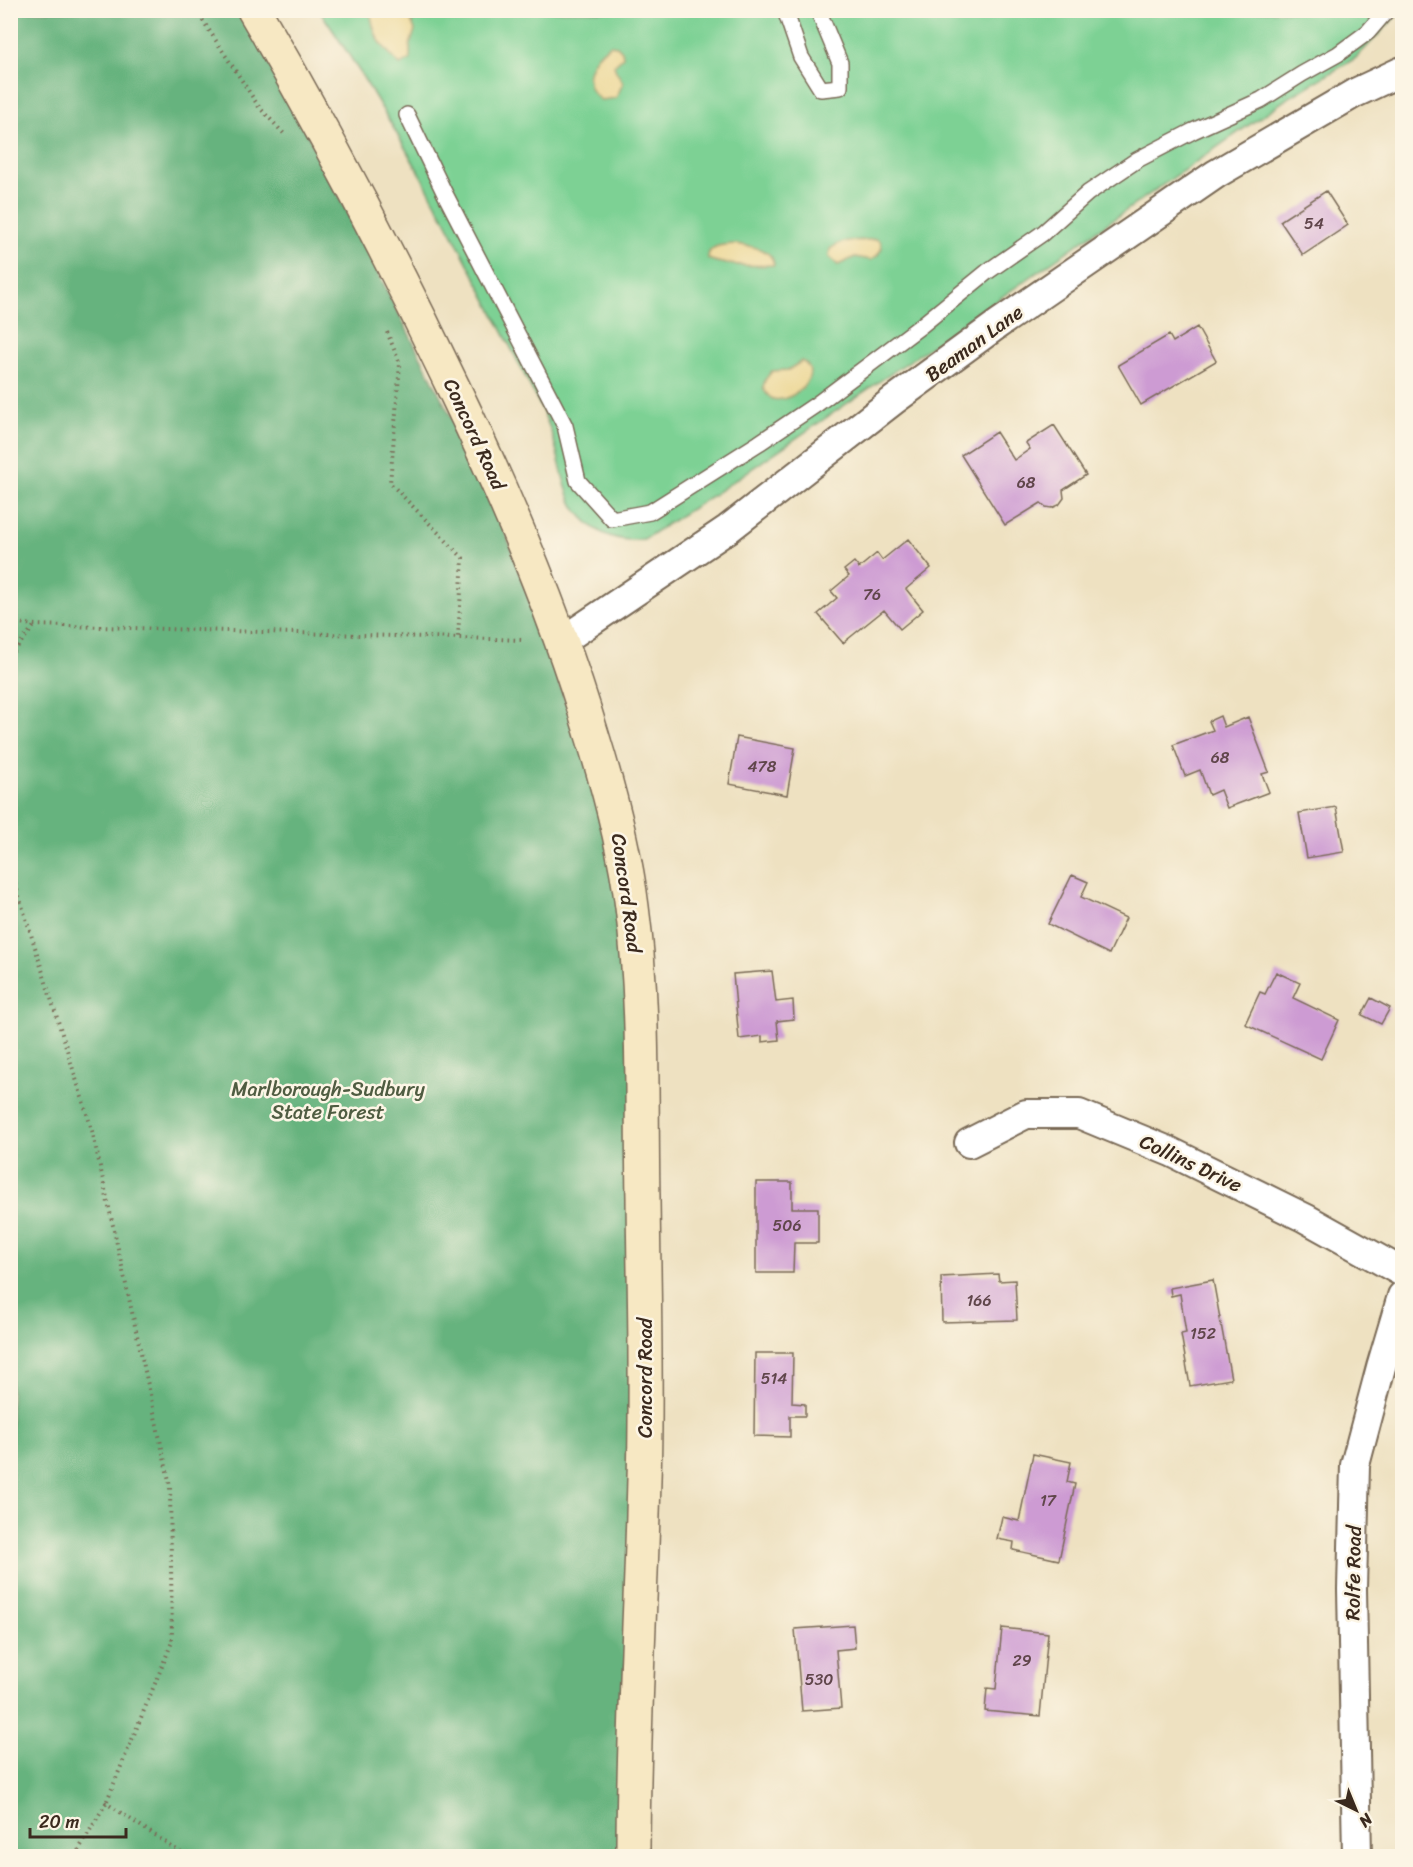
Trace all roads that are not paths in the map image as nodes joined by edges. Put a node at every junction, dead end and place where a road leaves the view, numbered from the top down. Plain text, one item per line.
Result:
1 (254, 10) edge
2 (785, 10) edge
3 (818, 10) edge
4 (1387, 10) edge
5 (1402, 70) edge
6 (407, 115) dead end
7 (562, 641) junction
8 (969, 1143) dead end
9 (1402, 1272) edge
10 (1402, 1296) edge
11 (633, 1857) edge
12 (1357, 1857) edge

1 - 7 street, Concord Road
2 - 3 lane
4 - 6 lane
5 - 7 street, Beaman Lane
7 - 11 street, Concord Road
8 - 9 street, Collins Drive
10 - 12 street, Rolfe Road

